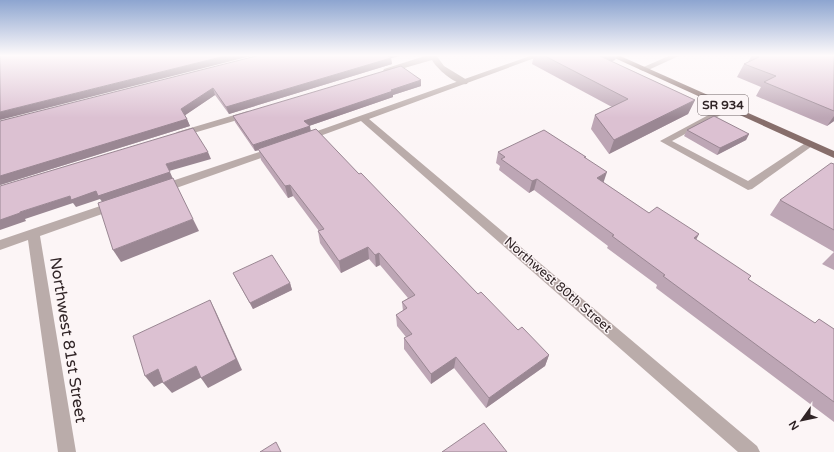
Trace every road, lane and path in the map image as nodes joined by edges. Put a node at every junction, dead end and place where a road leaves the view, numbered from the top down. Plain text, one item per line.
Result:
1 (454, 76) edge
2 (480, 76) edge
3 (659, 76) edge
4 (464, 82) junction
5 (729, 107) junction
6 (258, 110) edge
7 (364, 119) junction
8 (167, 138) edge
9 (296, 142) edge
10 (810, 144) junction
11 (281, 147) edge
12 (834, 155) edge
13 (153, 192) edge
14 (123, 202) edge
15 (33, 233) junction
16 (0, 245) edge
17 (67, 452) edge
18 (751, 452) edge

1 - 4 street
2 - 4 street
3 - 5 main road, SR 934
4 - 7 street
5 - 10 main road, SR 934
5 - 10 street
6 - 8 street
7 - 9 street
7 - 18 street, Northwest 80th Street
10 - 12 main road, SR 934
11 - 13 street
14 - 15 street
15 - 16 street
15 - 17 street, Northwest 81st Street

